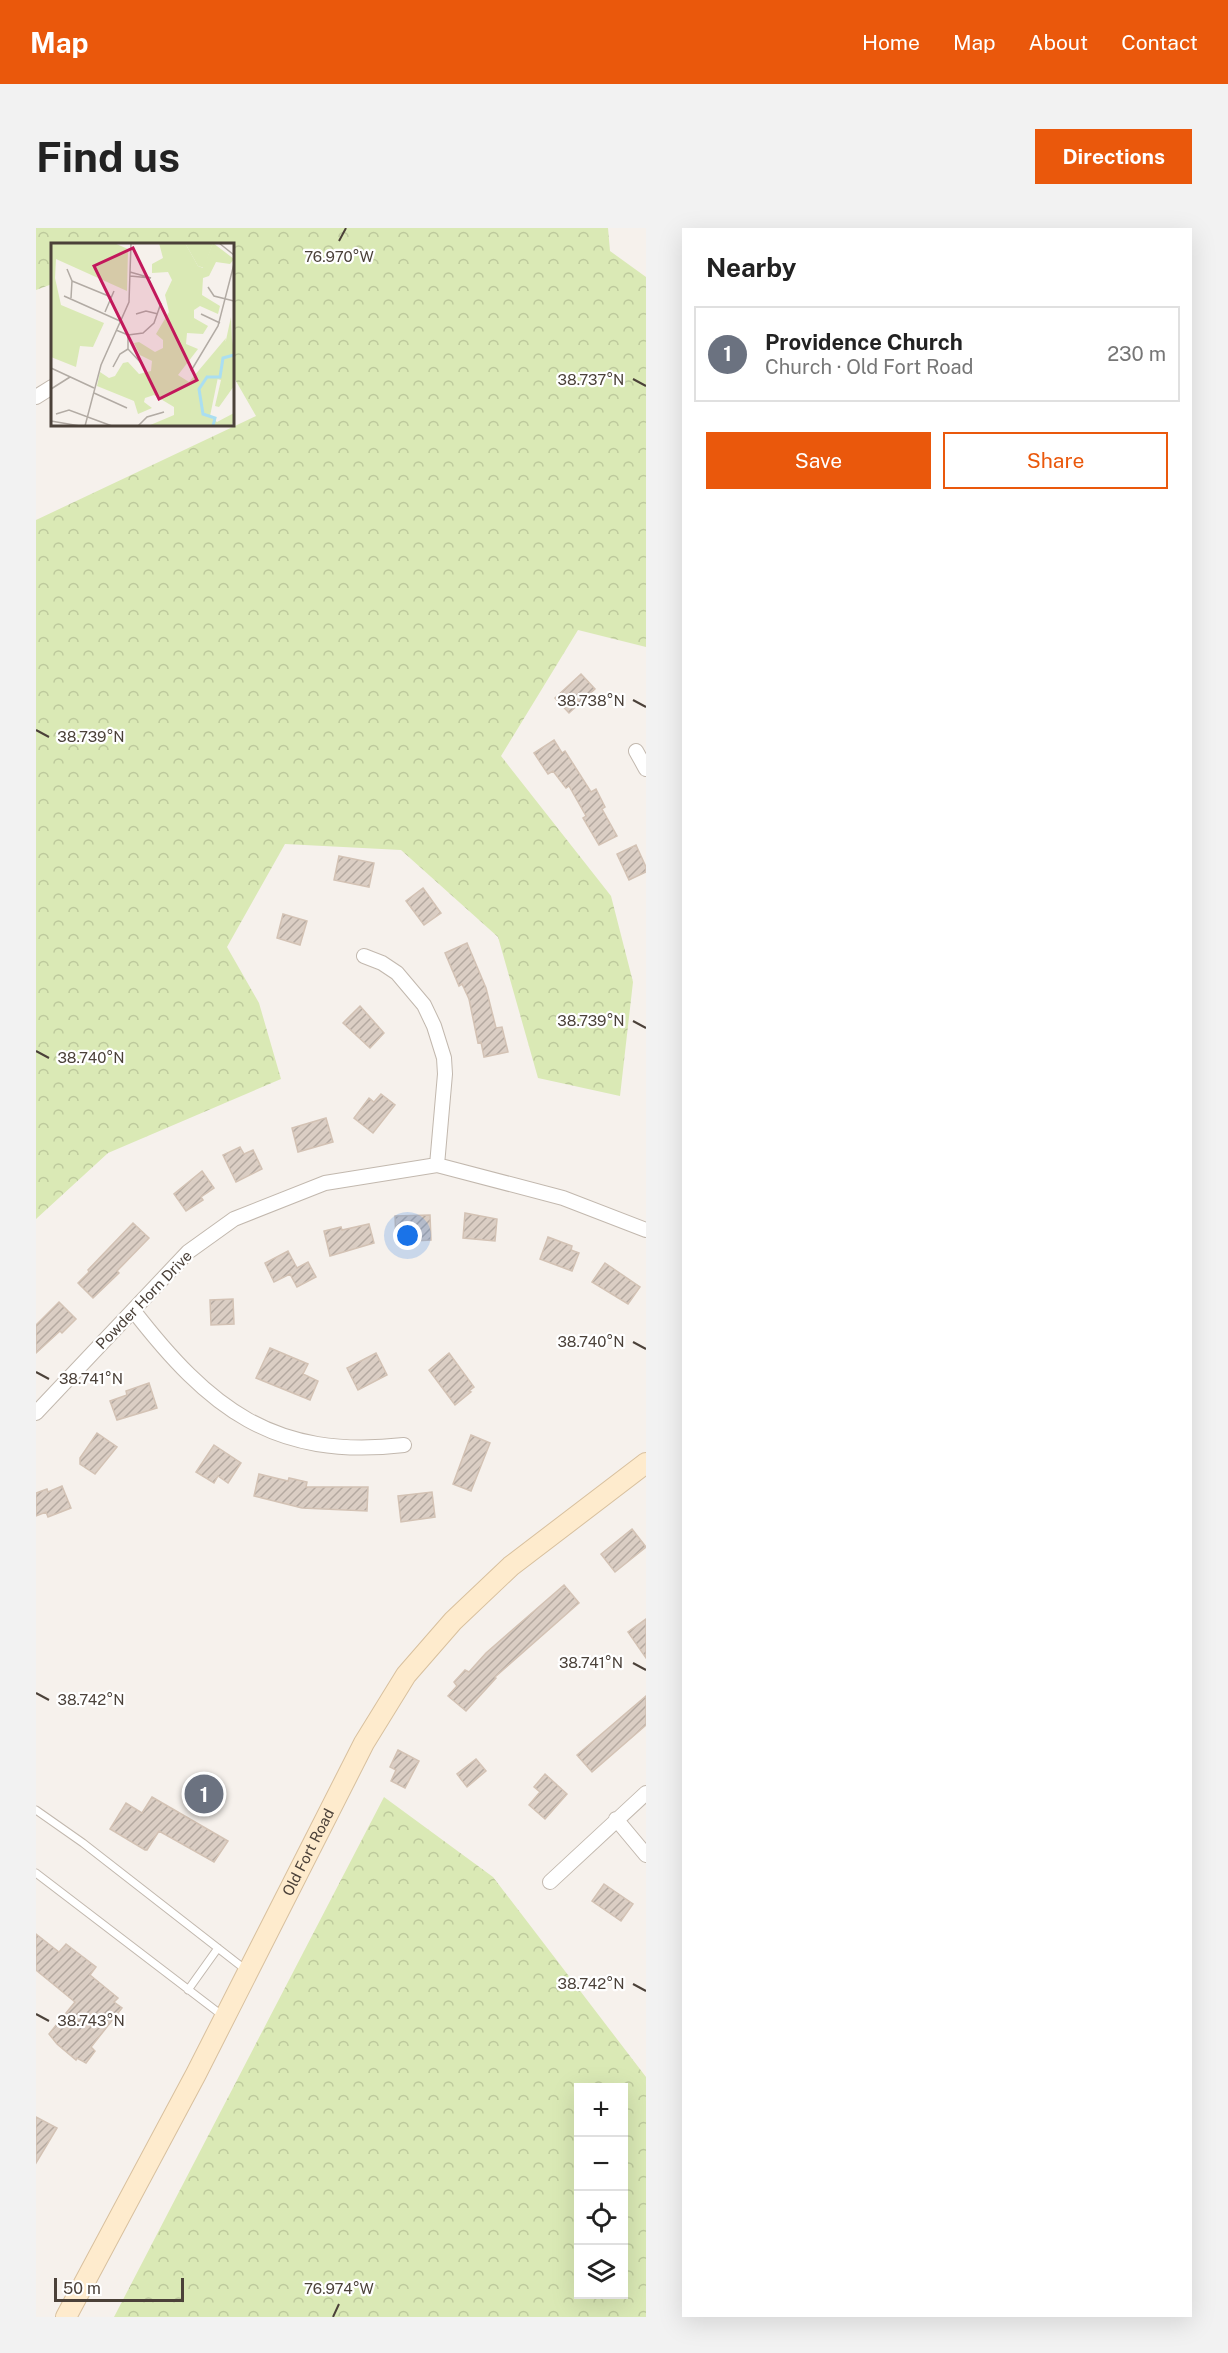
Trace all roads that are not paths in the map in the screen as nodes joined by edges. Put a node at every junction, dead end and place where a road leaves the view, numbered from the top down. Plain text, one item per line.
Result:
1 (51, 388) edge
2 (36, 397) edge
3 (636, 751) dead end
4 (646, 769) edge
5 (364, 956) dead end
6 (437, 1165) junction
7 (646, 1230) edge
8 (133, 1310) junction
9 (36, 1413) edge
10 (404, 1445) dead end
11 (646, 1463) edge
12 (646, 1793) edge
13 (36, 1809) edge
14 (616, 1819) junction
15 (646, 1855) edge
16 (36, 1873) edge
17 (550, 1882) dead end
18 (218, 1948) junction
19 (248, 1971) junction
20 (188, 1989) junction
21 (225, 2018) junction
22 (66, 2317) edge

1 - 2 street
3 - 4 street
5 - 6 street
6 - 7 street, Powder Horn Drive
6 - 8 street, Powder Horn Drive
8 - 9 street, Powder Horn Drive
8 - 10 street
11 - 19 main road, Old Fort Road
12 - 14 street
13 - 18 lane
14 - 15 street
14 - 17 street
16 - 20 lane
18 - 19 lane
18 - 20 lane
19 - 21 main road, Old Fort Road
20 - 21 lane
21 - 22 main road, Old Fort Road

